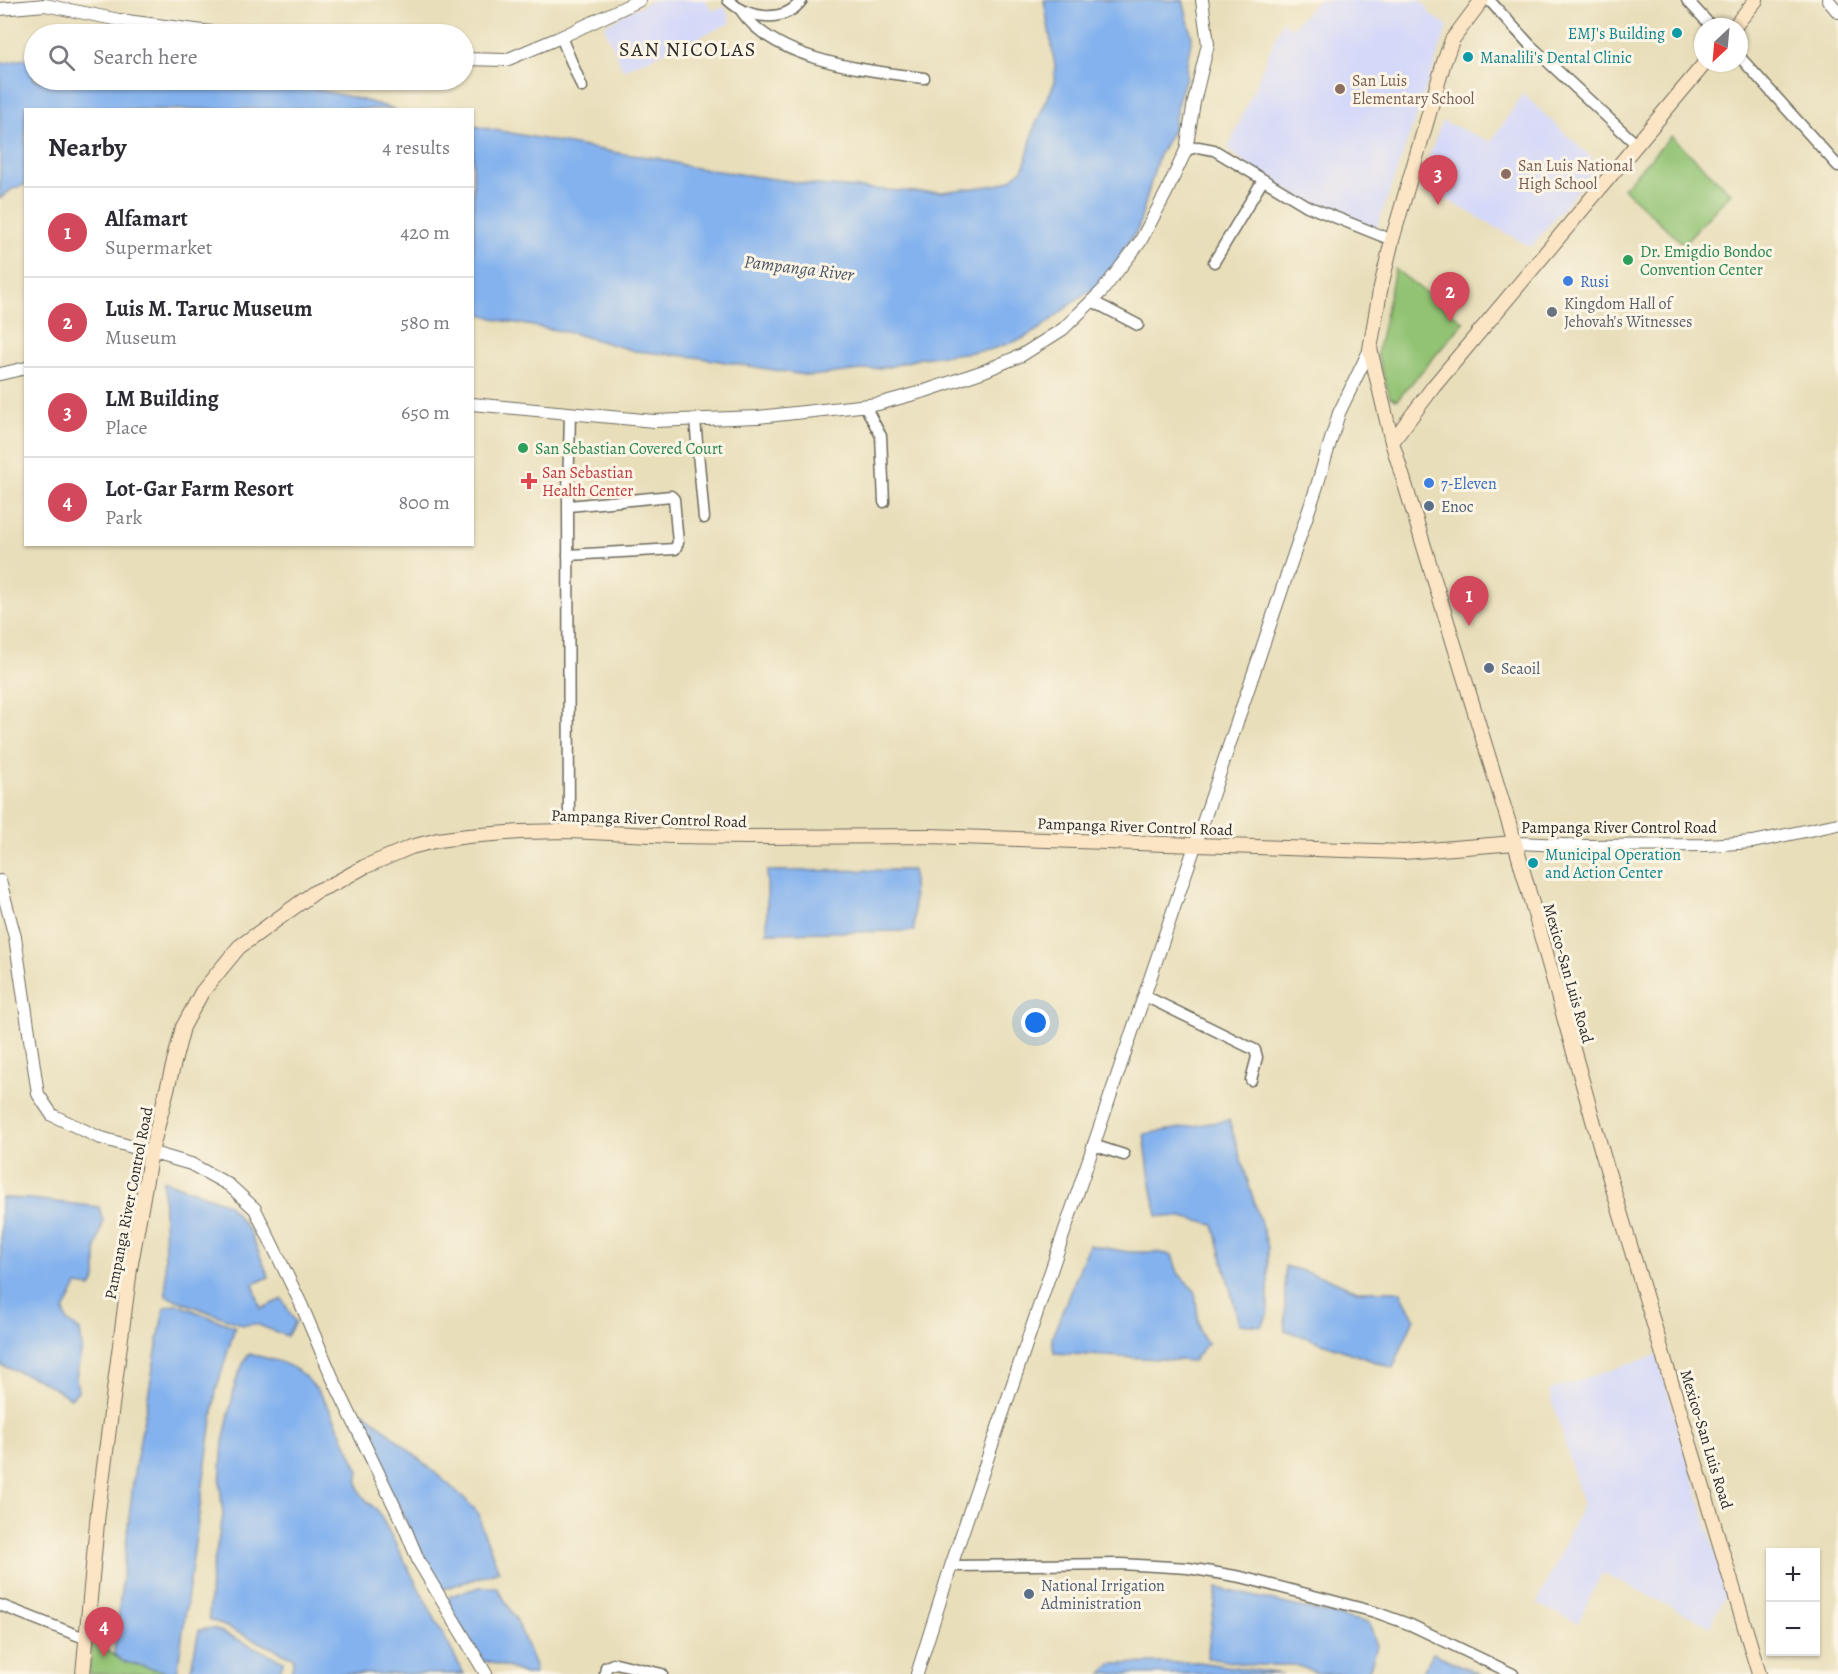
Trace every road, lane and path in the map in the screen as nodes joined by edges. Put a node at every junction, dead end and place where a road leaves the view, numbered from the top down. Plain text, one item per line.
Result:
1 (640, 0) edge
2 (728, 0) edge
3 (802, 0) edge
4 (1202, 0) edge
5 (1482, 0) edge
6 (1489, 0) edge
7 (1687, 0) edge
8 (1756, 0) edge
9 (1828, 0) edge
10 (0, 9) edge
11 (740, 9) junction
12 (1838, 12) edge
13 (1704, 18) edge
14 (1741, 18) edge
15 (150, 24) edge
16 (561, 37) junction
17 (474, 59) edge
18 (1748, 66) edge
19 (1698, 72) edge
20 (924, 78) dead end
21 (582, 87) dead end
22 (1637, 145) junction
23 (1186, 150) junction
24 (1838, 166) edge
25 (1263, 180) junction
26 (1392, 240) junction
27 (1214, 262) dead end
28 (1092, 301) junction
29 (1138, 325) dead end
30 (1370, 349) junction
31 (24, 368) edge
32 (0, 374) edge
33 (474, 405) edge
34 (865, 406) junction
35 (570, 414) junction
36 (695, 420) junction
37 (1392, 442) junction
38 (884, 502) dead end
39 (568, 506) junction
40 (704, 518) dead end
41 (568, 555) junction
42 (1838, 824) edge
43 (569, 831) junction
44 (1515, 843) junction
45 (1194, 846) junction
46 (0, 880) edge
47 (1145, 996) junction
48 (1251, 1080) dead end
49 (1094, 1145) junction
50 (151, 1152) junction
51 (1124, 1155) dead end
52 (951, 1566) junction
53 (0, 1605) edge
54 (87, 1639) junction
55 (83, 1674) edge
56 (486, 1674) edge
57 (605, 1674) edge
58 (662, 1674) edge
59 (917, 1674) edge
60 (1514, 1674) edge
61 (1759, 1674) edge

1 - 16 street
2 - 11 street
3 - 11 street
4 - 23 street
5 - 26 main road
6 - 22 street
7 - 13 street
8 - 14 main road
9 - 12 street
10 - 15 street
11 - 20 street
16 - 17 street
16 - 21 street
18 - 24 street
19 - 22 main road
22 - 37 main road
23 - 25 street
23 - 28 street
25 - 26 street
25 - 27 street
26 - 30 main road
28 - 29 street
28 - 34 street
30 - 37 main road, Mexico-San Luis Road
30 - 45 street
31 - 32 street
33 - 35 street
34 - 36 street
34 - 38 street
35 - 36 street
35 - 39 street
36 - 40 street
37 - 44 main road, Mexico-San Luis Road
39 - 41 street
39 - 41 street
41 - 43 street
42 - 44 street, Pampanga River Control Road
43 - 45 main road, Pampanga River Control Road
43 - 50 main road, Pampanga River Control Road
44 - 45 main road, Pampanga River Control Road
44 - 61 main road, Mexico-San Luis Road
45 - 47 street
46 - 50 street
47 - 48 street
47 - 49 street
49 - 51 street
49 - 52 street
50 - 54 main road, Pampanga River Control Road
50 - 56 street
52 - 59 street
52 - 60 street
53 - 54 street
54 - 55 main road, Pampanga River Control Road
57 - 58 street

